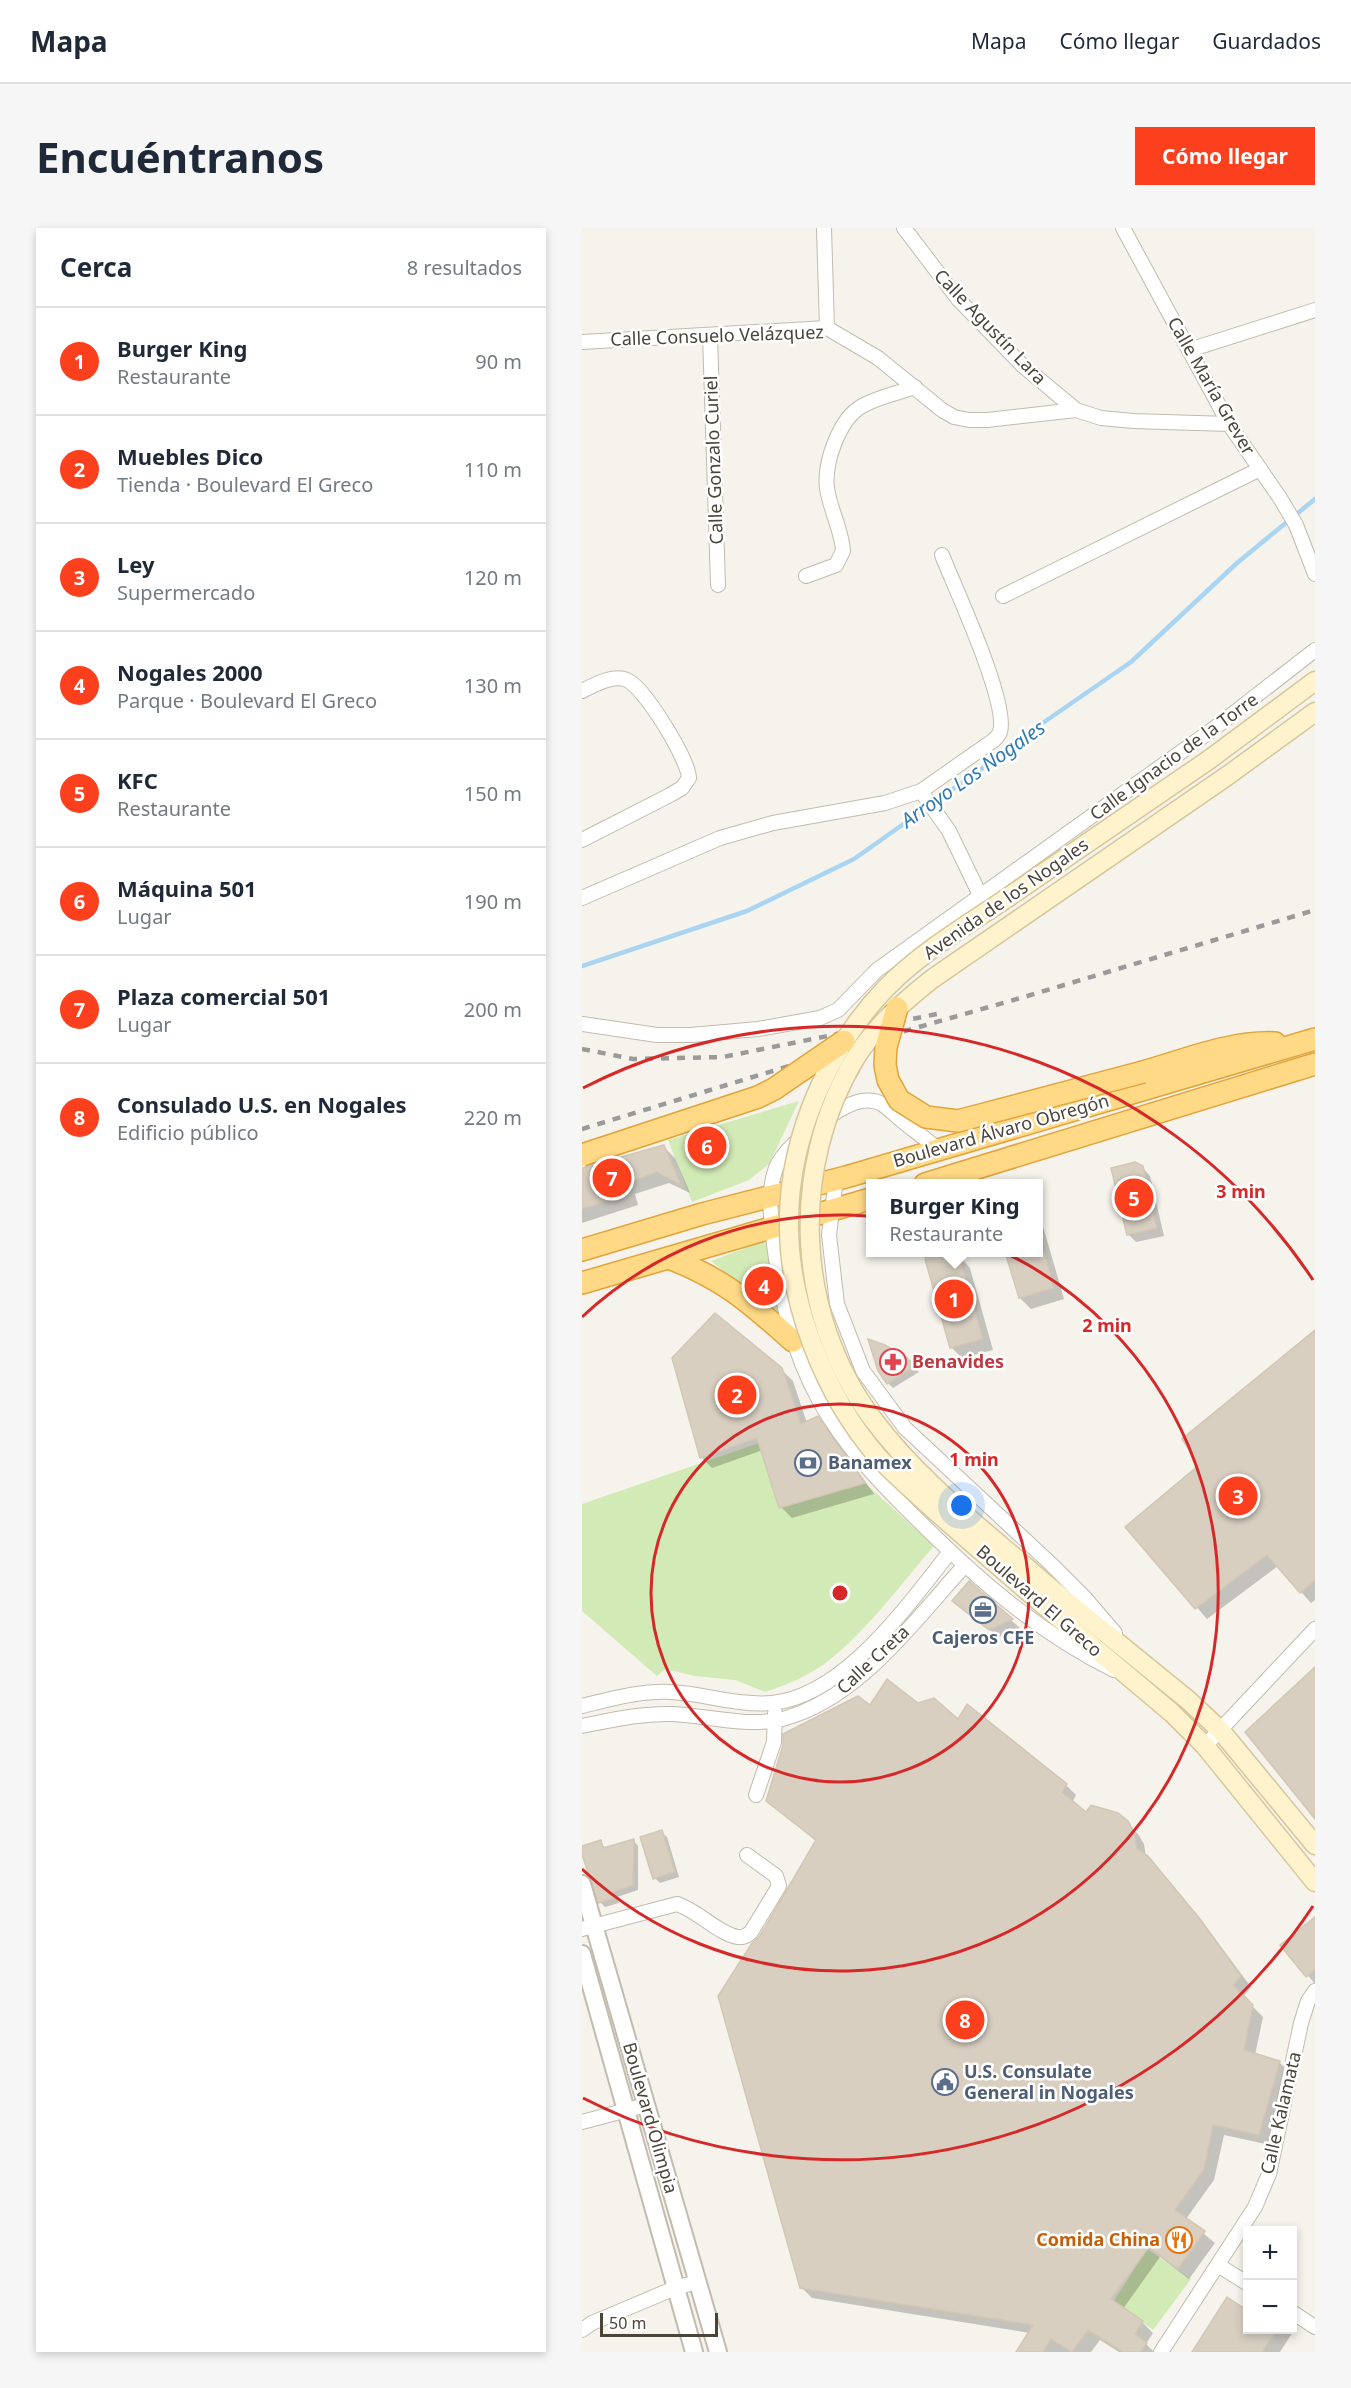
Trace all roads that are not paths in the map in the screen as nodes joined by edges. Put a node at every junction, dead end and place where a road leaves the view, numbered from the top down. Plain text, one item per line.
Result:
1 (824, 228) edge
2 (904, 228) edge
3 (1123, 228) edge
4 (1315, 310) edge
5 (827, 328) junction
6 (710, 335) junction
7 (582, 342) edge
8 (1189, 350) junction
9 (915, 387) junction
10 (1076, 410) junction
11 (1229, 424) junction
12 (1260, 469) junction
13 (942, 555) dead end
14 (1314, 571) edge
15 (806, 576) dead end
16 (718, 585) dead end
17 (1003, 596) dead end
18 (1315, 650) edge
19 (1315, 681) edge
20 (582, 691) edge
21 (1315, 712) edge
22 (921, 791) junction
23 (582, 840) edge
24 (981, 897) junction
25 (582, 898) edge
26 (897, 1008) junction
27 (582, 1024) edge
28 (844, 1041) junction
29 (1308, 1041) edge
30 (1315, 1064) edge
31 (939, 1150) junction
32 (582, 1155) edge
33 (836, 1179) junction
34 (941, 1179) edge
35 (812, 1186) joint
36 (791, 1191) joint
37 (770, 1196) junction
38 (866, 1200) edge
39 (832, 1210) junction
40 (772, 1228) junction
41 (582, 1250) edge
42 (669, 1258) junction
43 (582, 1283) edge
44 (793, 1341) junction
45 (950, 1552) junction
46 (965, 1565) junction
47 (1044, 1594) junction
48 (1315, 1629) edge
49 (1136, 1657) junction
50 (1132, 1679) junction
51 (622, 1697) junction
52 (774, 1702) junction
53 (582, 1706) edge
54 (626, 1717) junction
55 (775, 1721) junction
56 (582, 1726) edge
57 (1221, 1731) junction
58 (1205, 1746) junction
59 (756, 1795) dead end
60 (1315, 1845) edge
61 (747, 1856) dead end
62 (1315, 1882) edge
63 (582, 1884) edge
64 (588, 1928) edge
65 (582, 1954) edge
66 (1315, 1991) edge
67 (646, 2105) junction
68 (625, 2111) junction
69 (582, 2122) edge
70 (1218, 2265) junction
71 (1243, 2281) edge
72 (697, 2282) junction
73 (675, 2288) junction
74 (1297, 2315) edge
75 (1315, 2327) edge
76 (582, 2330) edge
77 (694, 2352) edge
78 (718, 2352) edge
79 (1161, 2352) edge

1 - 5 street
2 - 10 street, Calle Agustín Lara
3 - 8 street, Calle María Grever
4 - 8 street
5 - 6 street, Calle Consuelo Velázquez
5 - 9 street, Calle Consuelo Velázquez
6 - 7 street, Calle Consuelo Velázquez
6 - 16 street, Calle Gonzalo Curiel
8 - 11 street, Calle María Grever
9 - 10 street, Calle Consuelo Velázquez
9 - 15 street
10 - 11 street, Calle Agustín Lara
11 - 12 street, Calle María Grever
12 - 14 street, Calle María Grever
12 - 17 street
13 - 22 street
18 - 24 street, Calle Ignacio de la Torre
19 - 28 main road, Avenida de los Nogales, bridge
20 - 23 street
21 - 26 main road, Avenida de los Nogales, bridge
22 - 24 street
22 - 25 street
24 - 27 street, Calle Ignacio de la Torre
26 - 29 highway, bridge
26 - 35 main road, Avenida de los Nogales, bridge
28 - 32 highway, bridge
28 - 36 main road, Avenida de los Nogales, bridge
29 - 31 highway, Boulevard Álvaro Obregón
30 - 34 highway, Boulevard Álvaro Obregón
31 - 33 highway, Boulevard Álvaro Obregón
31 - 37 street
33 - 37 highway, Boulevard Álvaro Obregón
33 - 39 street
35 - 47 main road, Boulevard El Greco, bridge
36 - 47 main road, Boulevard El Greco, bridge
37 - 40 street
37 - 41 highway, Boulevard Álvaro Obregón
38 - 39 highway
39 - 40 highway
39 - 49 street
40 - 42 highway
40 - 44 street
42 - 43 highway
42 - 44 highway
44 - 45 street
45 - 46 street
45 - 52 street, Calle Creta
46 - 50 street
46 - 55 street, Calle Creta
47 - 49 main road, Boulevard El Greco
47 - 50 main road, Boulevard El Greco
48 - 57 street
49 - 57 main road, Boulevard El Greco
50 - 58 main road, Boulevard El Greco
51 - 52 street, Calle Creta
51 - 53 street, Calle Creta
51 - 54 street
52 - 55 street
54 - 55 street, Calle Creta
54 - 56 street, Calle Creta
55 - 59 street
57 - 58 street
57 - 60 main road, Boulevard El Greco
58 - 62 main road, Boulevard El Greco
61 - 64 street
63 - 64 street, Boulevard Olimpia
64 - 67 street, Boulevard Olimpia
65 - 68 street, Boulevard Olimpia
66 - 70 street, Calle Kalamata
67 - 68 street
67 - 72 street, Boulevard Olimpia
68 - 69 street
68 - 73 street, Boulevard Olimpia
70 - 71 street
70 - 79 street, Calle Kalamata
72 - 73 street
72 - 78 street, Boulevard Olimpia
73 - 76 street
73 - 77 street, Boulevard Olimpia
74 - 75 street

